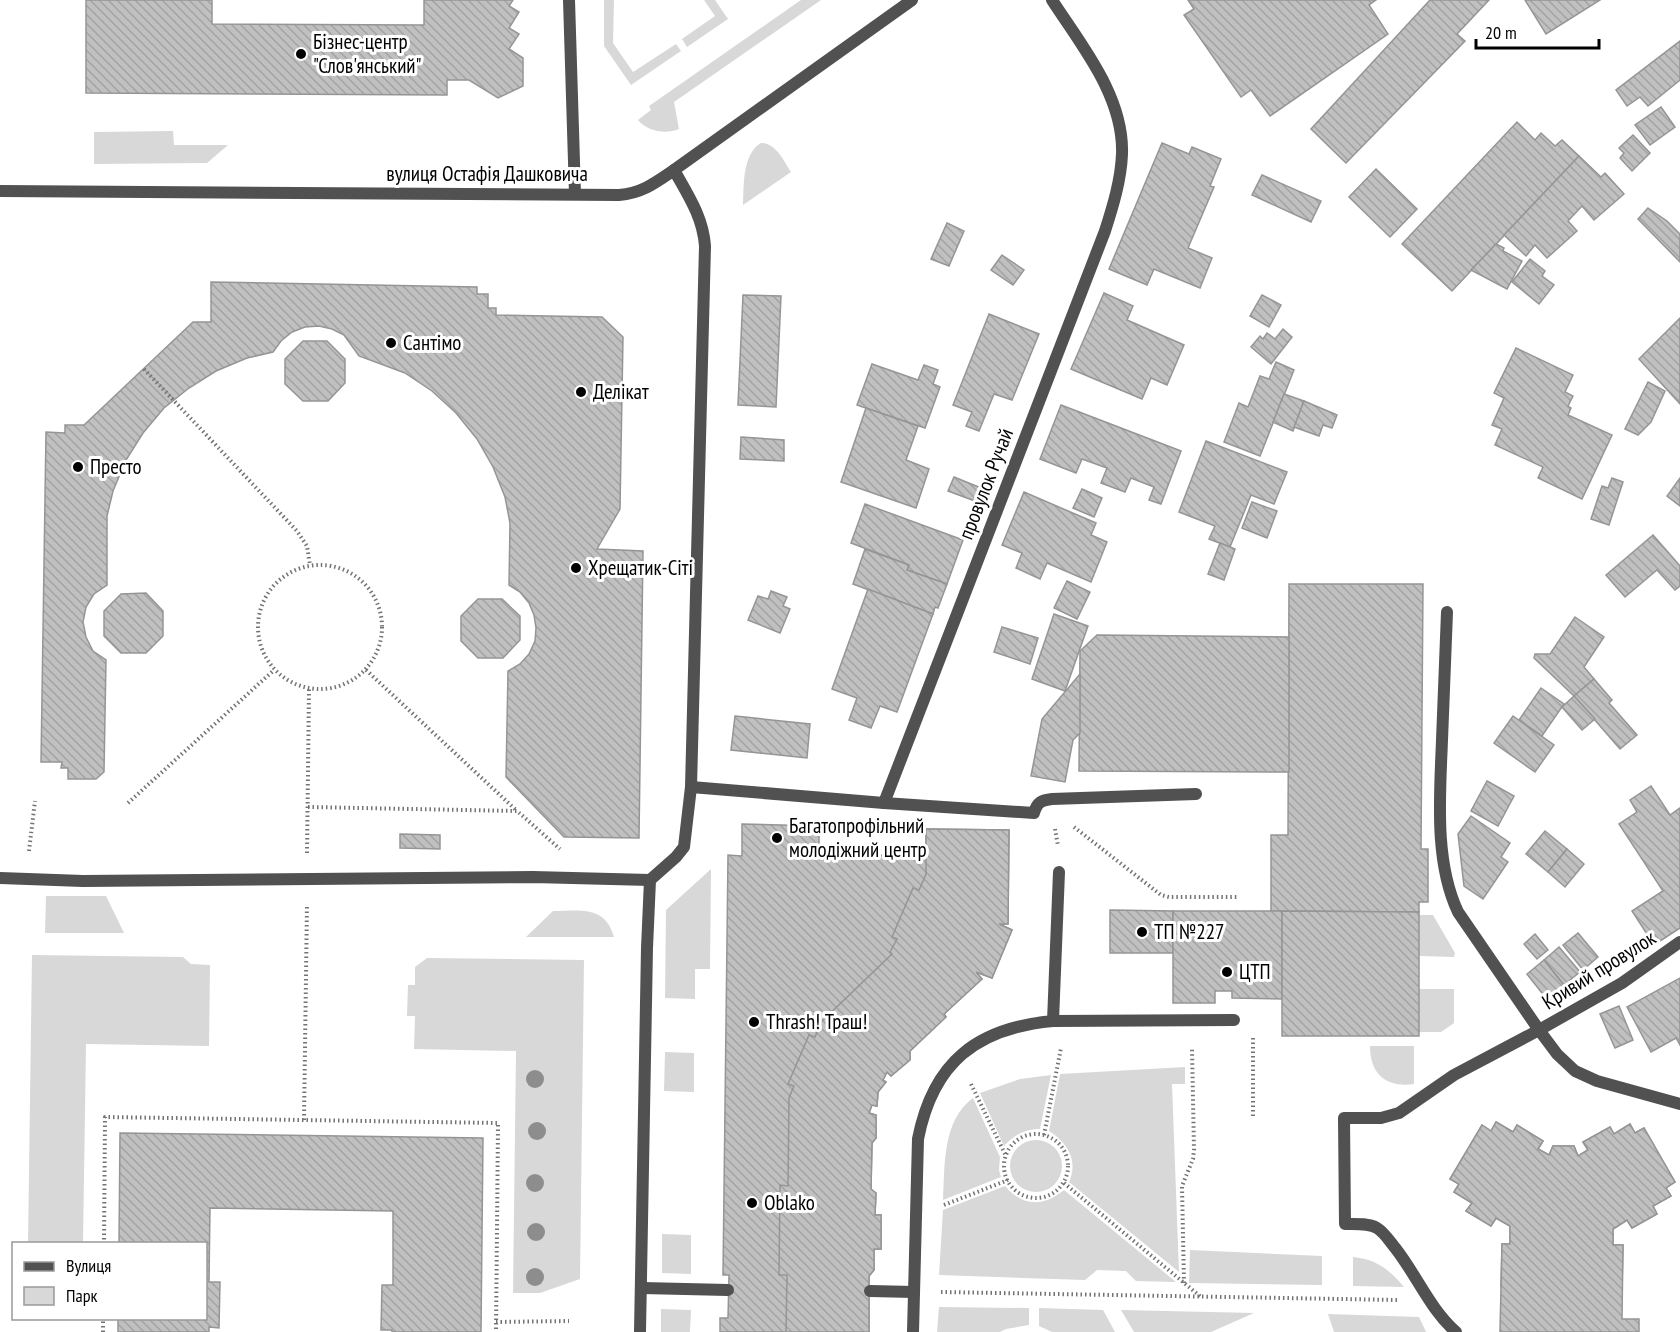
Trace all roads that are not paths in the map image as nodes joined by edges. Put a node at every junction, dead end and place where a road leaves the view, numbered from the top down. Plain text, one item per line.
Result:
1 (569, 0) edge
2 (912, 0) edge
3 (1052, 0) edge
4 (674, 170) junction
5 (0, 191) edge
6 (575, 194) junction
7 (1447, 612) dead end
8 (691, 787) junction
9 (1196, 794) dead end
10 (884, 803) junction
11 (1059, 872) road end
12 (0, 878) edge
13 (650, 880) junction
14 (1680, 942) edge
15 (1234, 1020) road end
16 (1060, 1021) junction
17 (1539, 1030) junction
18 (1680, 1104) edge
19 (642, 1288) junction
20 (729, 1290) dead end
21 (870, 1291) dead end
22 (914, 1292) junction
23 (640, 1332) edge
24 (913, 1332) edge
25 (1456, 1332) edge

1 - 6 street
2 - 4 street, вулиця Остафія Дашковича
3 - 10 street, провулок Ручай
4 - 6 street, вулиця Остафія Дашковича
4 - 8 street
5 - 6 street, вулиця Остафія Дашковича
7 - 17 street
8 - 10 street
8 - 13 street
9 - 10 street
11 - 16 street
12 - 13 street
13 - 19 street
14 - 17 street, Кривий провулок
15 - 16 street
16 - 22 street
17 - 18 street
17 - 25 street, Кривий провулок
19 - 20 street
19 - 23 street
21 - 22 street
22 - 24 street

